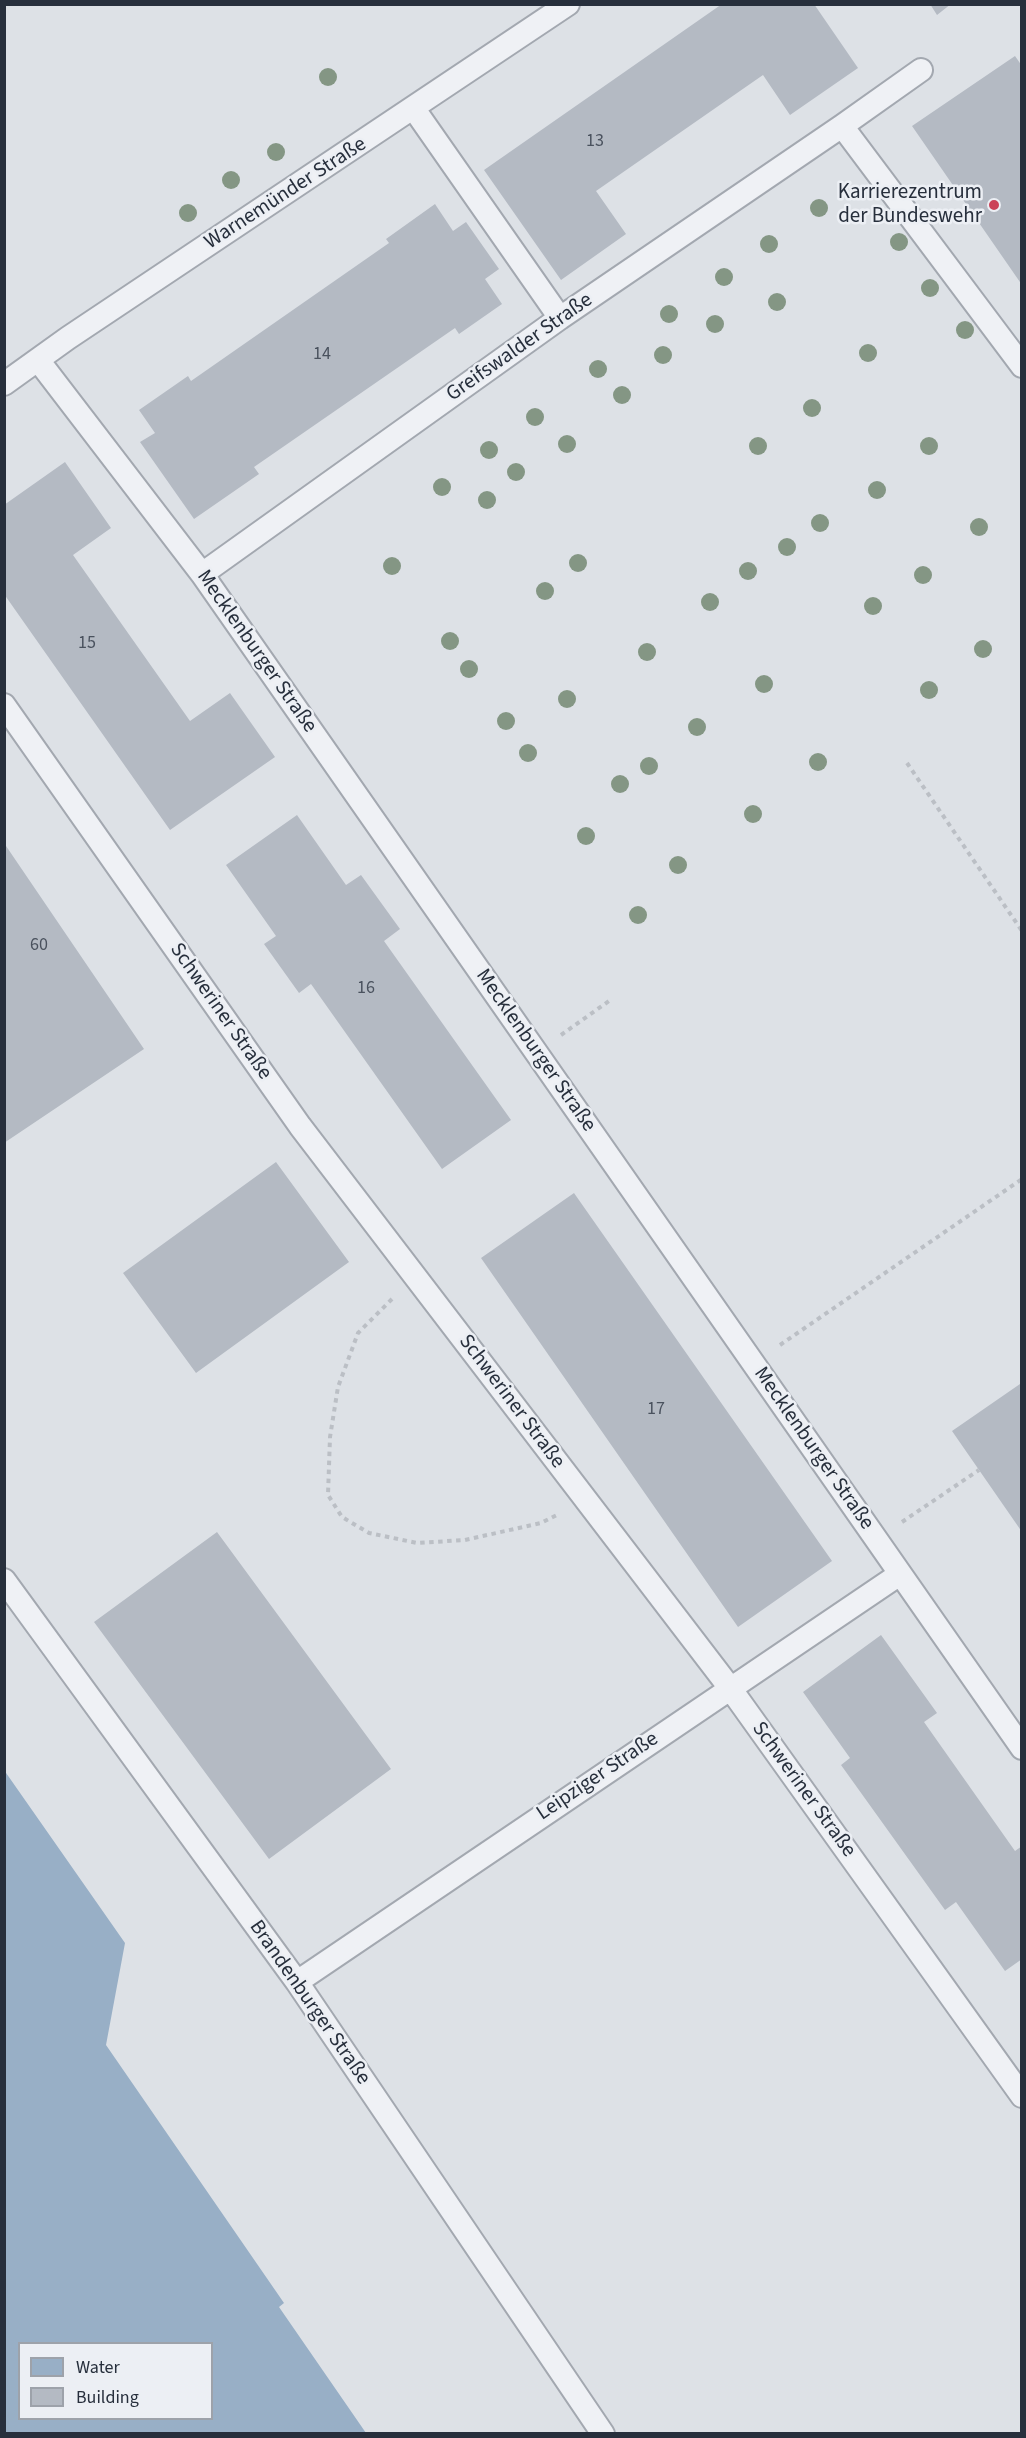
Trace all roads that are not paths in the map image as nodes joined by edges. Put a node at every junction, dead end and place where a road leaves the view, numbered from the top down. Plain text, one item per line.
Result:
1 (568, 4) edge
2 (921, 70) dead end
3 (414, 109) junction
4 (842, 126) junction
5 (560, 318) junction
6 (38, 360) junction
7 (1022, 366) edge
8 (4, 384) edge
9 (202, 574) junction
10 (4, 705) edge
11 (900, 1574) junction
12 (4, 1580) edge
13 (730, 1688) junction
14 (1022, 1748) edge
15 (297, 1982) junction
16 (1022, 2096) edge
17 (603, 2433) edge

1 - 3 lane, Warnemünder Straße
2 - 4 lane, Greifswalder Straße
3 - 5 lane
3 - 6 lane, Warnemünder Straße
4 - 5 lane, Greifswalder Straße
4 - 7 lane
5 - 9 lane, Greifswalder Straße
6 - 8 lane, Warnemünder Straße
6 - 9 lane, Mecklenburger Straße
9 - 11 lane, Mecklenburger Straße
10 - 13 lane, Schweriner Straße
11 - 13 lane, Leipziger Straße
11 - 14 lane, Mecklenburger Straße
12 - 15 lane, Brandenburger Straße
13 - 15 lane, Leipziger Straße
13 - 16 lane, Schweriner Straße
15 - 17 lane, Brandenburger Straße

